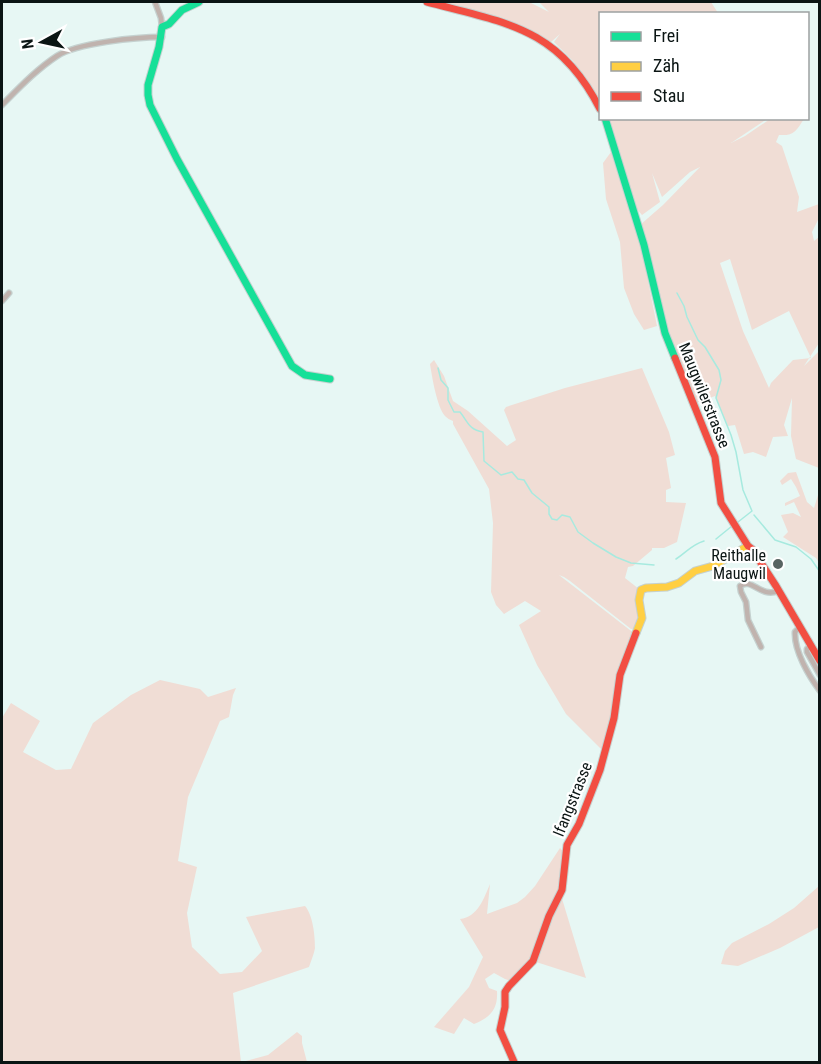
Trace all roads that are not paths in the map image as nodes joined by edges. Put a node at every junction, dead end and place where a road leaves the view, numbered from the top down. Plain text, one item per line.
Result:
1 (155, 2) edge
2 (200, 2) edge
3 (427, 2) edge
4 (162, 27) junction
5 (162, 38) junction
6 (2, 105) edge
7 (599, 107) edge
8 (605, 120) edge
9 (9, 293) dead end
10 (2, 301) edge
11 (330, 379) dead end
12 (748, 546) junction
13 (778, 591) junction
14 (800, 627) junction
15 (810, 646) junction
16 (761, 647) dead end
17 (819, 661) edge
18 (819, 675) edge
19 (819, 691) edge
20 (514, 1062) edge

1 - 4 street
2 - 4 street
3 - 7 street
4 - 5 street
5 - 6 street
5 - 11 street
8 - 12 street, Maugwilerstrasse
9 - 10 street
12 - 13 street, Maugwilerstrasse
12 - 20 street, Ifangstrasse
13 - 14 street, Maugwilerstrasse
13 - 16 street
14 - 15 street, Maugwilerstrasse
14 - 19 street
15 - 17 street, Maugwilerstrasse
15 - 18 street

